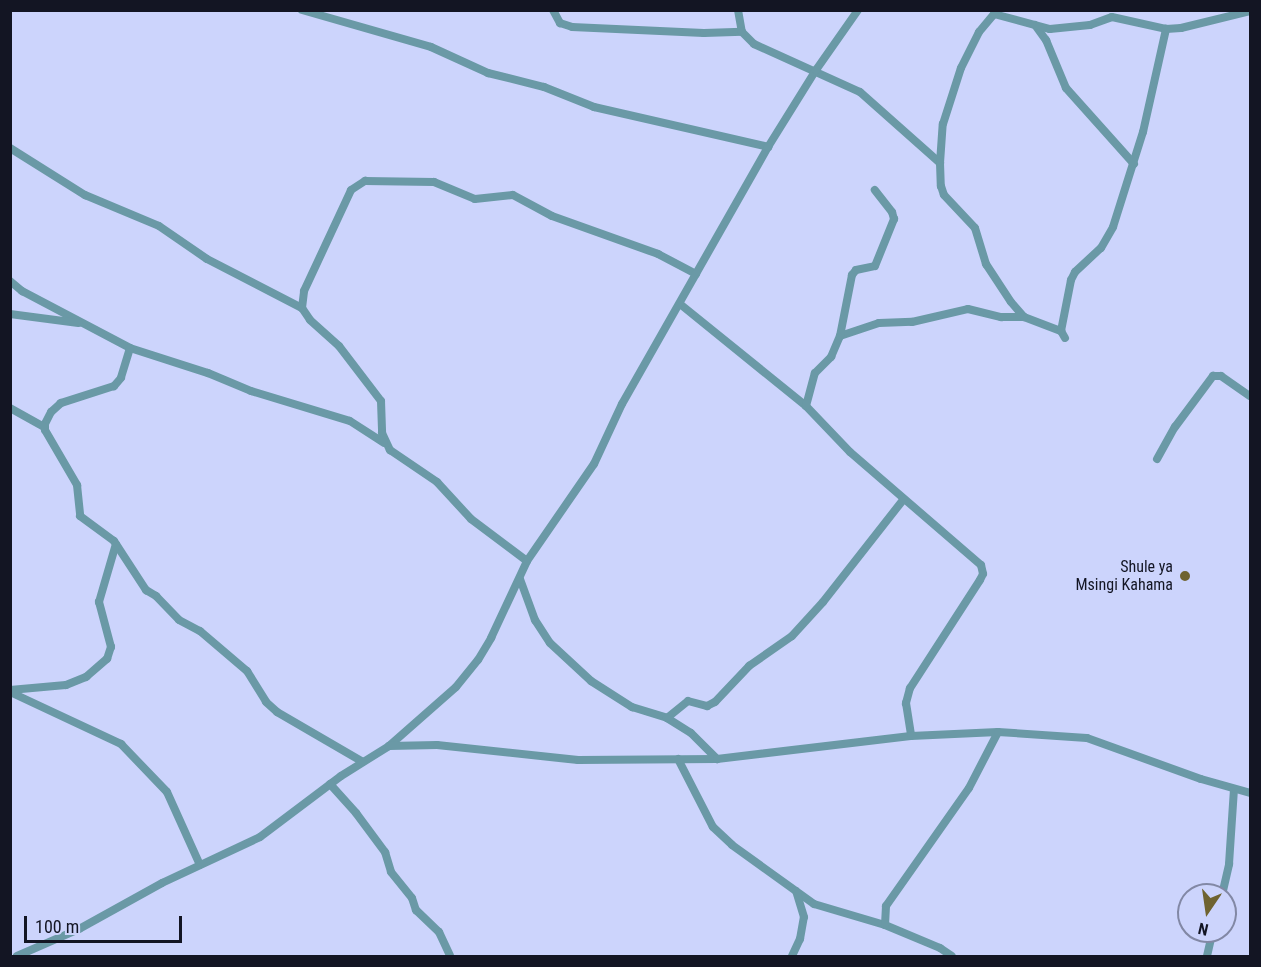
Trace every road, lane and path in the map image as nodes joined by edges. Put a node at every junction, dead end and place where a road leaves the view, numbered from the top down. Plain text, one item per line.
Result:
1 (302, 10) edge
2 (554, 10) edge
3 (738, 10) edge
4 (858, 10) edge
5 (1251, 11) edge
6 (1035, 25) junction
7 (1166, 29) junction
8 (742, 32) junction
9 (816, 70) junction
10 (768, 147) junction
11 (10, 148) edge
12 (940, 163) junction
13 (1134, 164) junction
14 (875, 190) dead end
15 (696, 274) junction
16 (10, 281) edge
17 (680, 304) junction
18 (302, 308) junction
19 (10, 314) edge
20 (1024, 317) junction
21 (87, 324) junction
22 (840, 336) junction
23 (130, 348) junction
24 (1251, 396) edge
25 (806, 406) junction
26 (10, 408) edge
27 (44, 427) junction
28 (384, 443) junction
29 (1157, 459) dead end
30 (903, 501) junction
31 (116, 544) junction
32 (527, 561) junction
33 (520, 579) junction
34 (10, 691) edge
35 (667, 718) junction
36 (998, 732) junction
37 (911, 736) junction
38 (389, 746) junction
39 (678, 759) junction
40 (717, 759) junction
41 (363, 762) junction
42 (330, 784) junction
43 (1234, 789) junction
44 (1251, 793) edge
45 (200, 865) junction
46 (1225, 883) edge
47 (796, 891) junction
48 (885, 925) junction
49 (17, 957) edge
50 (450, 957) edge
51 (792, 957) edge
52 (952, 957) edge

1 - 10 street
2 - 8 street
3 - 8 street
4 - 9 street
5 - 7 street
6 - 7 street
6 - 12 street
6 - 13 street
7 - 13 street
8 - 9 street
9 - 10 street
9 - 12 street
10 - 15 street
11 - 18 street
12 - 20 street
13 - 20 street
14 - 22 street
15 - 17 street
15 - 18 street
16 - 21 street
17 - 25 street
17 - 32 street
18 - 28 street
19 - 21 street
20 - 22 street
21 - 23 street
22 - 25 street
23 - 27 street
23 - 28 street
24 - 29 street
25 - 30 street
26 - 27 street
27 - 31 street
28 - 32 street
30 - 35 street
30 - 37 street
31 - 34 street
31 - 41 street
32 - 33 street
33 - 35 street
33 - 38 street
34 - 45 street
35 - 40 street
36 - 37 street
36 - 43 street
36 - 48 street
37 - 40 street
38 - 39 street
38 - 41 street
39 - 40 street
39 - 47 street
41 - 42 street
42 - 45 street
42 - 50 street
43 - 44 street
43 - 46 street
45 - 49 street
47 - 48 street
47 - 51 street
48 - 52 street

